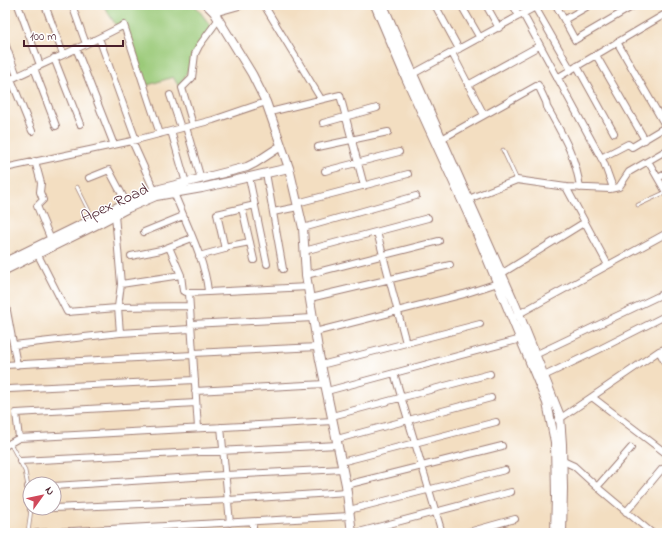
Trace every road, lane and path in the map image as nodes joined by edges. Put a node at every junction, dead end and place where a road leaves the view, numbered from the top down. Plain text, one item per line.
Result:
1 (18, 5) edge
2 (45, 5) edge
3 (72, 5) edge
4 (207, 5) edge
5 (239, 5) edge
6 (264, 5) edge
7 (375, 5) edge
8 (384, 5) edge
9 (435, 5) edge
10 (461, 5) edge
11 (486, 5) edge
12 (513, 5) edge
13 (556, 5) edge
14 (590, 5) edge
15 (635, 5) edge
16 (537, 6) edge
17 (667, 13) edge
18 (521, 15) junction
19 (216, 16) junction
20 (564, 20) junction
21 (499, 28) junction
22 (99, 38) junction
23 (480, 38) junction
24 (617, 42) junction
25 (5, 43) edge
26 (86, 44) junction
27 (540, 46) junction
28 (76, 48) junction
29 (459, 49) junction
30 (452, 53) junction
31 (63, 54) junction
32 (596, 55) junction
33 (54, 58) junction
34 (40, 65) junction
35 (576, 66) junction
36 (34, 68) junction
37 (570, 70) junction
38 (409, 76) junction
39 (14, 78) junction
40 (557, 78) junction
41 (5, 82) edge
42 (468, 85) junction
43 (170, 95) dead end
44 (321, 99) junction
45 (266, 102) junction
46 (377, 108) dead end
47 (270, 112) junction
48 (484, 115) junction
49 (345, 117) junction
50 (323, 123) dead end
51 (80, 124) dead end
52 (193, 125) junction
53 (56, 126) dead end
54 (666, 127) edge
55 (184, 128) junction
56 (32, 131) dead end
57 (171, 131) junction
58 (388, 132) dead end
59 (614, 133) dead end
60 (160, 134) junction
61 (134, 140) junction
62 (351, 140) junction
63 (644, 140) junction
64 (438, 141) junction
65 (114, 145) junction
66 (281, 146) junction
67 (318, 147) dead end
68 (503, 150) dead end
69 (667, 150) edge
70 (399, 152) dead end
71 (601, 158) junction
72 (648, 161) junction
73 (36, 162) junction
74 (358, 163) junction
75 (5, 168) edge
76 (289, 168) junction
77 (324, 171) dead end
78 (667, 172) edge
79 (266, 174) junction
80 (408, 174) dead end
81 (249, 177) junction
82 (89, 178) dead end
83 (658, 178) junction
84 (201, 179) junction
85 (517, 180) junction
86 (186, 183) junction
87 (364, 186) junction
88 (77, 187) dead end
89 (566, 187) junction
90 (580, 188) junction
91 (613, 188) junction
92 (155, 193) junction
93 (174, 193) junction
94 (666, 193) edge
95 (416, 196) dead end
96 (465, 201) junction
97 (126, 202) junction
98 (255, 205) junction
99 (298, 205) junction
100 (638, 205) dead end
101 (242, 208) junction
102 (273, 212) junction
103 (115, 215) junction
104 (183, 216) junction
105 (428, 218) dead end
106 (92, 219) junction
107 (585, 222) junction
108 (303, 228) junction
109 (144, 232) dead end
110 (377, 232) junction
111 (667, 233) edge
112 (192, 238) junction
113 (51, 240) junction
114 (439, 241) dead end
115 (250, 242) junction
116 (169, 247) junction
117 (224, 247) junction
118 (304, 251) junction
119 (38, 255) junction
120 (383, 255) junction
121 (131, 256) dead end
122 (199, 256) junction
123 (254, 260) dead end
124 (5, 262) edge
125 (267, 264) dead end
126 (450, 265) dead end
127 (608, 265) junction
128 (283, 269) dead end
129 (5, 270) edge
130 (501, 274) junction
131 (181, 275) junction
132 (306, 275) junction
133 (389, 279) junction
134 (498, 283) junction
135 (120, 284) junction
136 (308, 287) junction
137 (208, 292) junction
138 (667, 292) edge
139 (189, 293) junction
140 (310, 298) junction
141 (5, 300) edge
142 (190, 306) junction
143 (118, 307) junction
144 (397, 311) junction
145 (667, 315) edge
146 (515, 316) junction
147 (313, 318) junction
148 (480, 324) dead end
149 (7, 325) edge
150 (191, 326) junction
151 (315, 332) junction
152 (120, 333) junction
153 (521, 338) junction
154 (406, 343) junction
155 (14, 345) junction
156 (318, 347) junction
157 (667, 348) edge
158 (659, 351) junction
159 (193, 354) junction
160 (535, 355) junction
161 (5, 365) edge
162 (17, 365) junction
163 (321, 365) junction
164 (667, 366) edge
165 (394, 373) junction
166 (490, 374) dead end
167 (544, 376) junction
168 (194, 380) junction
169 (326, 388) junction
170 (9, 389) dead end
171 (195, 390) junction
172 (402, 397) junction
173 (592, 397) junction
174 (491, 398) dead end
175 (196, 403) junction
176 (332, 419) junction
177 (560, 419) junction
178 (408, 420) junction
179 (496, 422) dead end
180 (551, 424) junction
181 (221, 426) junction
182 (198, 428) junction
183 (19, 438) junction
184 (337, 442) junction
185 (415, 443) junction
186 (8, 445) edge
187 (502, 446) dead end
188 (631, 448) dead end
189 (223, 452) junction
190 (666, 452) edge
191 (20, 461) junction
192 (563, 461) junction
193 (342, 466) junction
194 (422, 466) junction
195 (662, 469) dead end
196 (505, 470) dead end
197 (225, 475) junction
198 (26, 476) edge
199 (62, 485) edge
200 (597, 487) junction
201 (346, 489) junction
202 (429, 489) junction
203 (511, 492) dead end
204 (228, 500) junction
205 (62, 508) edge
206 (436, 512) junction
207 (626, 512) junction
208 (349, 513) junction
209 (30, 516) edge
210 (515, 519) dead end
211 (253, 522) junction
212 (230, 523) junction
213 (28, 533) edge
214 (37, 533) edge
215 (253, 533) edge
216 (352, 533) edge
217 (355, 533) edge
218 (442, 533) edge
219 (465, 533) edge
220 (555, 533) edge
221 (562, 533) edge
222 (652, 533) edge

1 - 34 street
2 - 31 street
3 - 26 street
4 - 19 street
5 - 19 street
6 - 44 street
7 - 38 street
8 - 38 street
9 - 29 street
10 - 23 street
11 - 21 street
12 - 18 street
13 - 20 street
14 - 20 street
15 - 20 street
16 - 18 street
16 - 37 street
17 - 24 street
18 - 21 street
18 - 27 street
19 - 45 street
19 - 52 street
21 - 23 street
22 - 26 street
22 - 60 street
22 - 61 street
23 - 29 street
24 - 32 street
24 - 54 street
25 - 39 street
26 - 28 street
27 - 40 street
27 - 42 street
28 - 31 street
28 - 65 street
29 - 30 street
30 - 38 street
30 - 42 street
31 - 33 street
32 - 35 street
32 - 63 street
33 - 34 street
33 - 51 street
34 - 36 street
35 - 37 street
35 - 59 street
36 - 39 street
36 - 53 street
37 - 40 street
38 - 64 street
39 - 41 street
39 - 56 street
40 - 71 street
42 - 48 street
43 - 55 street
44 - 47 street
44 - 49 street
45 - 47 street
45 - 52 street
46 - 49 street
47 - 66 street
48 - 64 street
48 - 90 street
49 - 50 street
49 - 62 street
52 - 55 street
54 - 63 street
55 - 57 street
55 - 84 street
57 - 60 street
57 - 86 street
58 - 62 street
60 - 61 street
61 - 65 street
61 - 92 street
62 - 67 street
62 - 74 street
63 - 71 street
64 - 96 street
65 - 73 street
66 - 76 street
66 - 84 street, Apex Road
68 - 85 lane
69 - 72 street
70 - 74 street
71 - 91 street
72 - 83 street
72 - 91 street
73 - 75 street
73 - 113 street
74 - 77 street
74 - 87 street
76 - 79 street, Apex Road
76 - 99 street
78 - 83 street
79 - 81 street, Apex Road
79 - 102 street
80 - 87 street
81 - 93 street, Apex Road
81 - 98 street
82 - 97 street
83 - 94 street
84 - 86 street, Apex Road
85 - 89 street
85 - 96 street
86 - 92 street, Apex Road
87 - 99 street
88 - 106 lane
89 - 90 street
89 - 107 street
90 - 91 street
92 - 93 street, Apex Road
92 - 97 street, Apex Road
92 - 103 street, Apex Road
93 - 104 street
94 - 100 lane
95 - 108 street
96 - 130 street
96 - 134 street
97 - 106 street, Apex Road
98 - 101 street
98 - 125 street
99 - 102 street
99 - 108 street
101 - 115 street
101 - 117 street
102 - 128 street
103 - 119 street, Apex Road
103 - 135 street
104 - 109 street
104 - 112 street
105 - 110 street
106 - 113 street, Apex Road
107 - 127 street
107 - 130 street
108 - 118 street
110 - 118 street
110 - 120 street
111 - 127 street
112 - 116 street
112 - 122 street
113 - 124 street, Apex Road
114 - 120 street
115 - 117 street
115 - 123 street
116 - 121 street
116 - 131 street
117 - 122 street
118 - 132 street
119 - 129 street, Apex Road
119 - 143 street
120 - 132 street
120 - 133 street
122 - 137 street
126 - 133 street
127 - 146 street
130 - 146 street
131 - 135 street
131 - 139 street
132 - 136 street
133 - 140 street
133 - 144 street
134 - 144 street
134 - 146 street
135 - 143 street
136 - 137 street
136 - 140 street
137 - 139 street
138 - 160 street
139 - 142 street
140 - 147 street
141 - 149 street
142 - 143 street
142 - 150 street
143 - 152 street
144 - 151 street
144 - 154 street
145 - 167 street
146 - 153 street
146 - 160 street
147 - 150 street
147 - 151 street
148 - 154 street
149 - 155 street
150 - 152 street
150 - 159 street
151 - 156 street
152 - 155 street
153 - 165 street
153 - 180 street
154 - 163 street
155 - 162 street
156 - 159 street
156 - 163 street
157 - 158 street
158 - 164 street
158 - 173 street
159 - 162 street
159 - 168 street
160 - 167 street
161 - 162 street
163 - 169 street
165 - 169 street
165 - 172 street
166 - 172 street
167 - 177 street
168 - 170 street
168 - 171 street
169 - 171 street
169 - 176 street
171 - 175 street
172 - 176 street
172 - 178 street
173 - 177 street
173 - 190 street
174 - 178 street
175 - 182 street
175 - 183 street
176 - 181 street
176 - 184 street
177 - 180 street
177 - 192 street
178 - 184 street
178 - 185 street
179 - 185 street
180 - 220 street
181 - 182 street
181 - 189 street
182 - 183 street
183 - 186 street
184 - 189 street
184 - 193 street
185 - 193 street
185 - 194 street
186 - 191 lane
187 - 194 street
188 - 200 street
189 - 191 street
189 - 197 street
191 - 198 lane
192 - 200 street
192 - 221 street
193 - 197 street
193 - 201 street
194 - 201 street
194 - 202 street
195 - 207 street
196 - 202 street
197 - 199 street
197 - 204 street
200 - 207 street
201 - 204 street
201 - 208 street
202 - 206 street
202 - 208 street
203 - 206 street
204 - 205 street
204 - 212 street
206 - 217 street
206 - 218 street
207 - 222 street
208 - 211 street
208 - 216 street
209 - 213 lane
210 - 219 street
211 - 212 street
211 - 215 street
212 - 214 street

